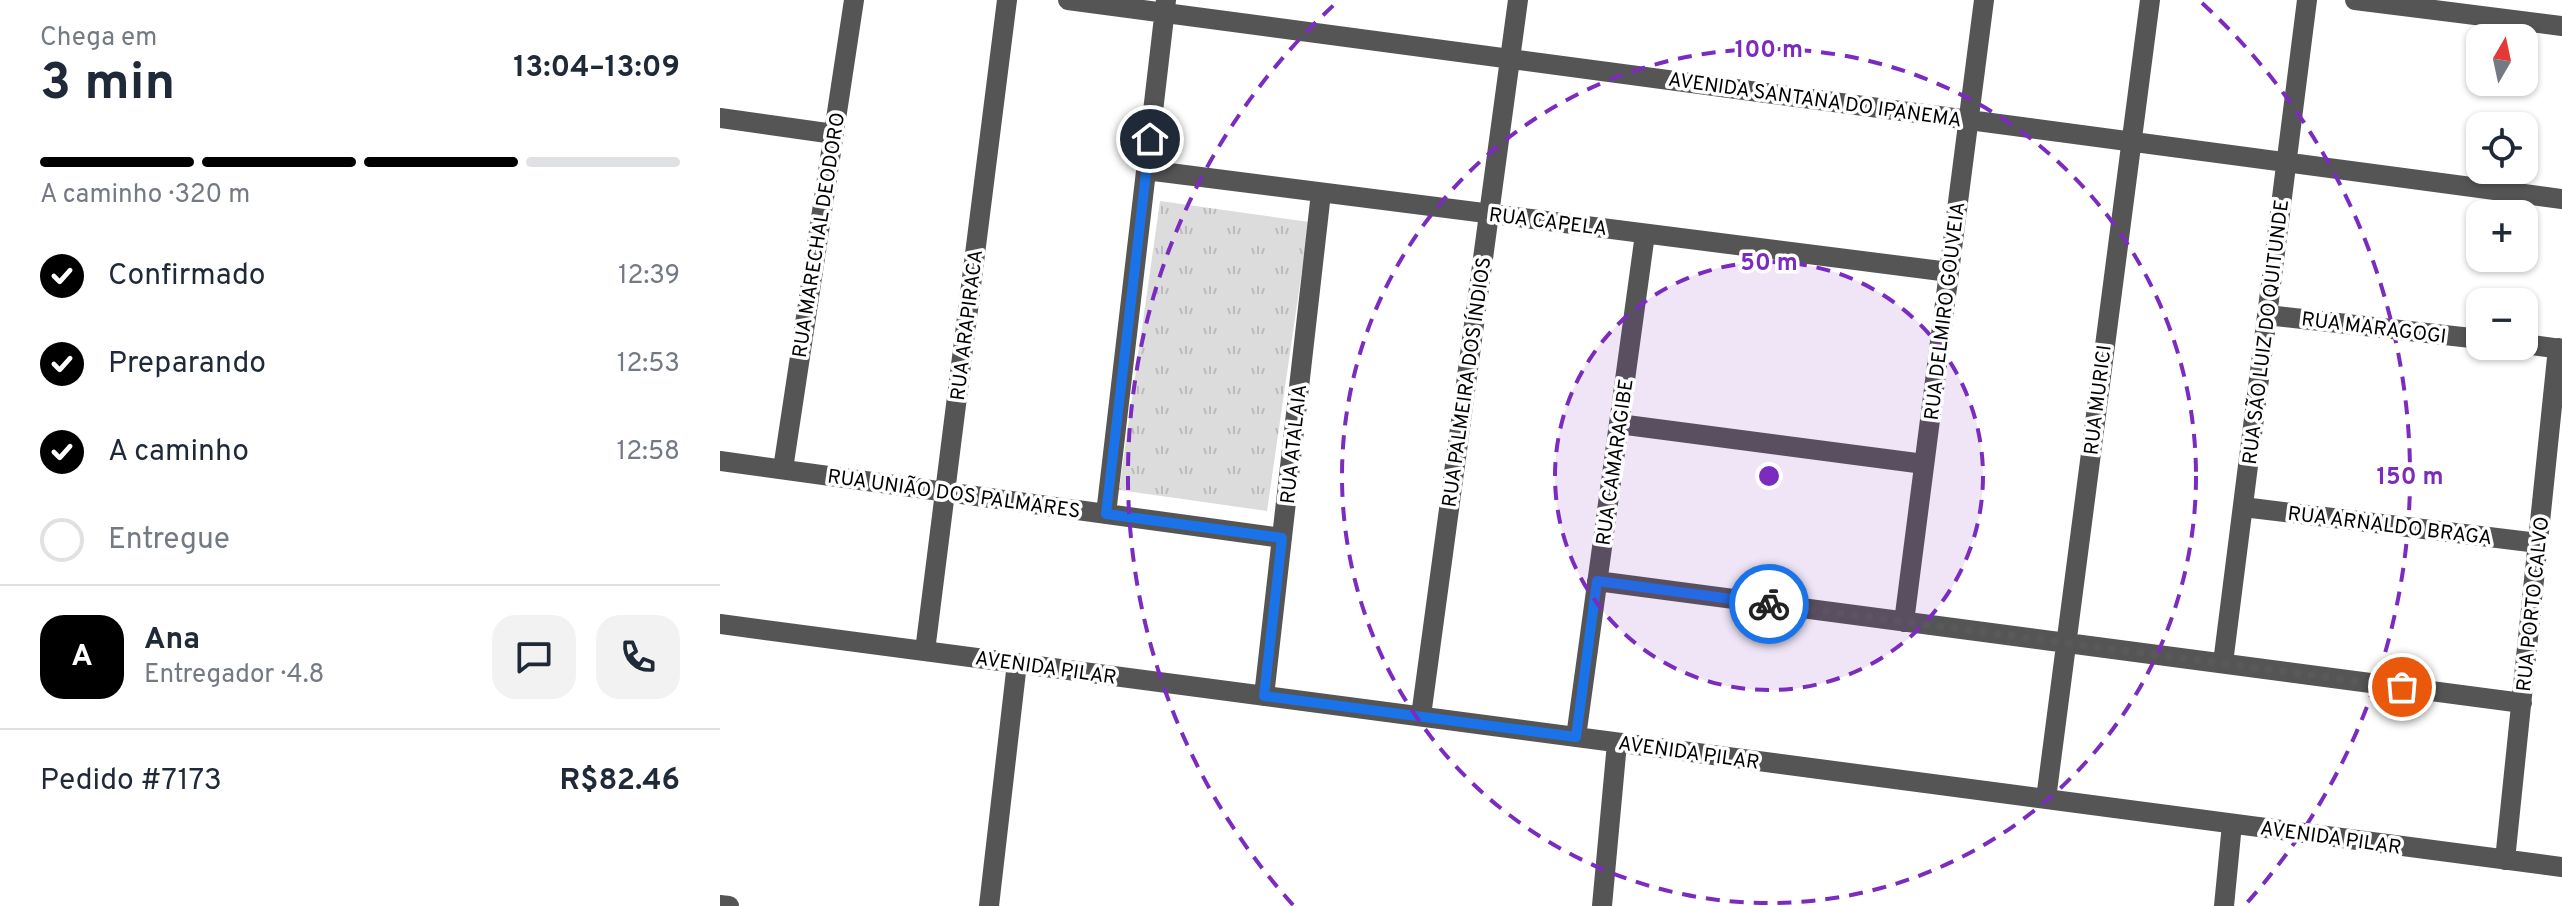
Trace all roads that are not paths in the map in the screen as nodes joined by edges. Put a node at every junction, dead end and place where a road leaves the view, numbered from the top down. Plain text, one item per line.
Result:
1 (854, 0) edge
2 (1007, 0) edge
3 (1068, 0) edge
4 (1518, 0) edge
5 (1984, 0) edge
6 (2150, 0) edge
7 (2307, 0) edge
8 (2355, 0) edge
9 (1165, 6) edge
10 (2562, 26) edge
11 (1510, 59) junction
12 (720, 118) edge
13 (1968, 120) junction
14 (834, 134) junction
15 (2131, 142) junction
16 (2287, 162) junction
17 (1146, 170) junction
18 (1321, 193) junction
19 (2562, 199) edge
20 (1489, 214) junction
21 (1645, 234) junction
22 (1949, 272) junction
23 (2267, 315) junction
24 (2466, 337) edge
25 (2538, 346) edge
26 (2560, 348) edge
27 (1619, 424) junction
28 (720, 461) edge
29 (1924, 464) junction
30 (783, 469) junction
31 (945, 492) junction
32 (2243, 507) junction
33 (1106, 514) junction
34 (1282, 538) junction
35 (2538, 543) junction
36 (1597, 581) junction
37 (1904, 622) junction
38 (720, 624) edge
39 (2066, 643) junction
40 (925, 651) junction
41 (1017, 663) junction
42 (2223, 663) junction
43 (1264, 696) junction
44 (2522, 703) junction
45 (1421, 716) junction
46 (1576, 737) junction
47 (1617, 743) junction
48 (2046, 799) junction
49 (2232, 824) junction
50 (2505, 860) junction
51 (2562, 867) edge
52 (720, 905) edge
53 (729, 906) edge
54 (989, 906) edge
55 (1602, 906) edge
56 (2224, 906) edge

1 - 14 street, RUA MARECHAL DEODORO
2 - 31 street, RUA ARAPIRACA
3 - 9 street, AVENIDA SANTANA DO IPANEMA
4 - 11 street, RUA PALMEIRA DOS ÍNDIOS
5 - 13 street, RUA DELMIRO GOUVEIA
6 - 15 street, RUA MURICI
7 - 16 street, RUA SÃO LUIZ DO QUITUNDE
8 - 10 street
9 - 11 street, AVENIDA SANTANA DO IPANEMA
9 - 17 street
11 - 13 street, AVENIDA SANTANA DO IPANEMA
11 - 20 street, RUA PALMEIRA DOS ÍNDIOS
12 - 14 street
13 - 15 street, AVENIDA SANTANA DO IPANEMA
13 - 22 street, RUA DELMIRO GOUVEIA
14 - 30 street, RUA MARECHAL DEODORO
15 - 16 street, AVENIDA SANTANA DO IPANEMA
15 - 39 street, RUA MURICI
16 - 19 street, AVENIDA SANTANA DO IPANEMA
16 - 23 street, RUA SÃO LUIZ DO QUITUNDE
17 - 18 street, RUA CAPELA
17 - 33 street
18 - 20 street, RUA CAPELA
18 - 34 street, RUA ATALAIA
20 - 21 street, RUA CAPELA
20 - 45 street, RUA PALMEIRA DOS ÍNDIOS
21 - 22 street, RUA CAPELA
21 - 27 street, RUA CAMARAGIBE
22 - 29 street, RUA DELMIRO GOUVEIA
23 - 24 street, RUA MARAGOGI
23 - 32 street, RUA SÃO LUIZ DO QUITUNDE
25 - 26 street
26 - 35 street, RUA PORTO CALVO
27 - 29 street
27 - 36 street, RUA CAMARAGIBE
28 - 30 street, RUA UNIÃO DOS PALMARES
29 - 37 street, RUA DELMIRO GOUVEIA
30 - 31 street, RUA UNIÃO DOS PALMARES
31 - 33 street, RUA UNIÃO DOS PALMARES
31 - 40 street, RUA ARAPIRACA
32 - 35 street, RUA ARNALDO BRAGA
32 - 42 street, RUA SÃO LUIZ DO QUITUNDE
33 - 34 street, RUA UNIÃO DOS PALMARES
34 - 43 street, RUA ATALAIA
35 - 44 street, RUA PORTO CALVO
36 - 37 street
36 - 46 street, RUA CAMARAGIBE
37 - 39 street
38 - 40 street, AVENIDA PILAR
39 - 42 street
39 - 48 street, RUA MURICI
40 - 41 street, AVENIDA PILAR
41 - 43 street, AVENIDA PILAR
41 - 54 street
42 - 44 street
43 - 45 street, AVENIDA PILAR
44 - 50 street, RUA PORTO CALVO
45 - 46 street, AVENIDA PILAR
46 - 47 street, AVENIDA PILAR
47 - 48 street, AVENIDA PILAR
47 - 55 street
48 - 49 street, AVENIDA PILAR
49 - 50 street, AVENIDA PILAR
49 - 56 street
50 - 51 street, AVENIDA PILAR
52 - 53 street

